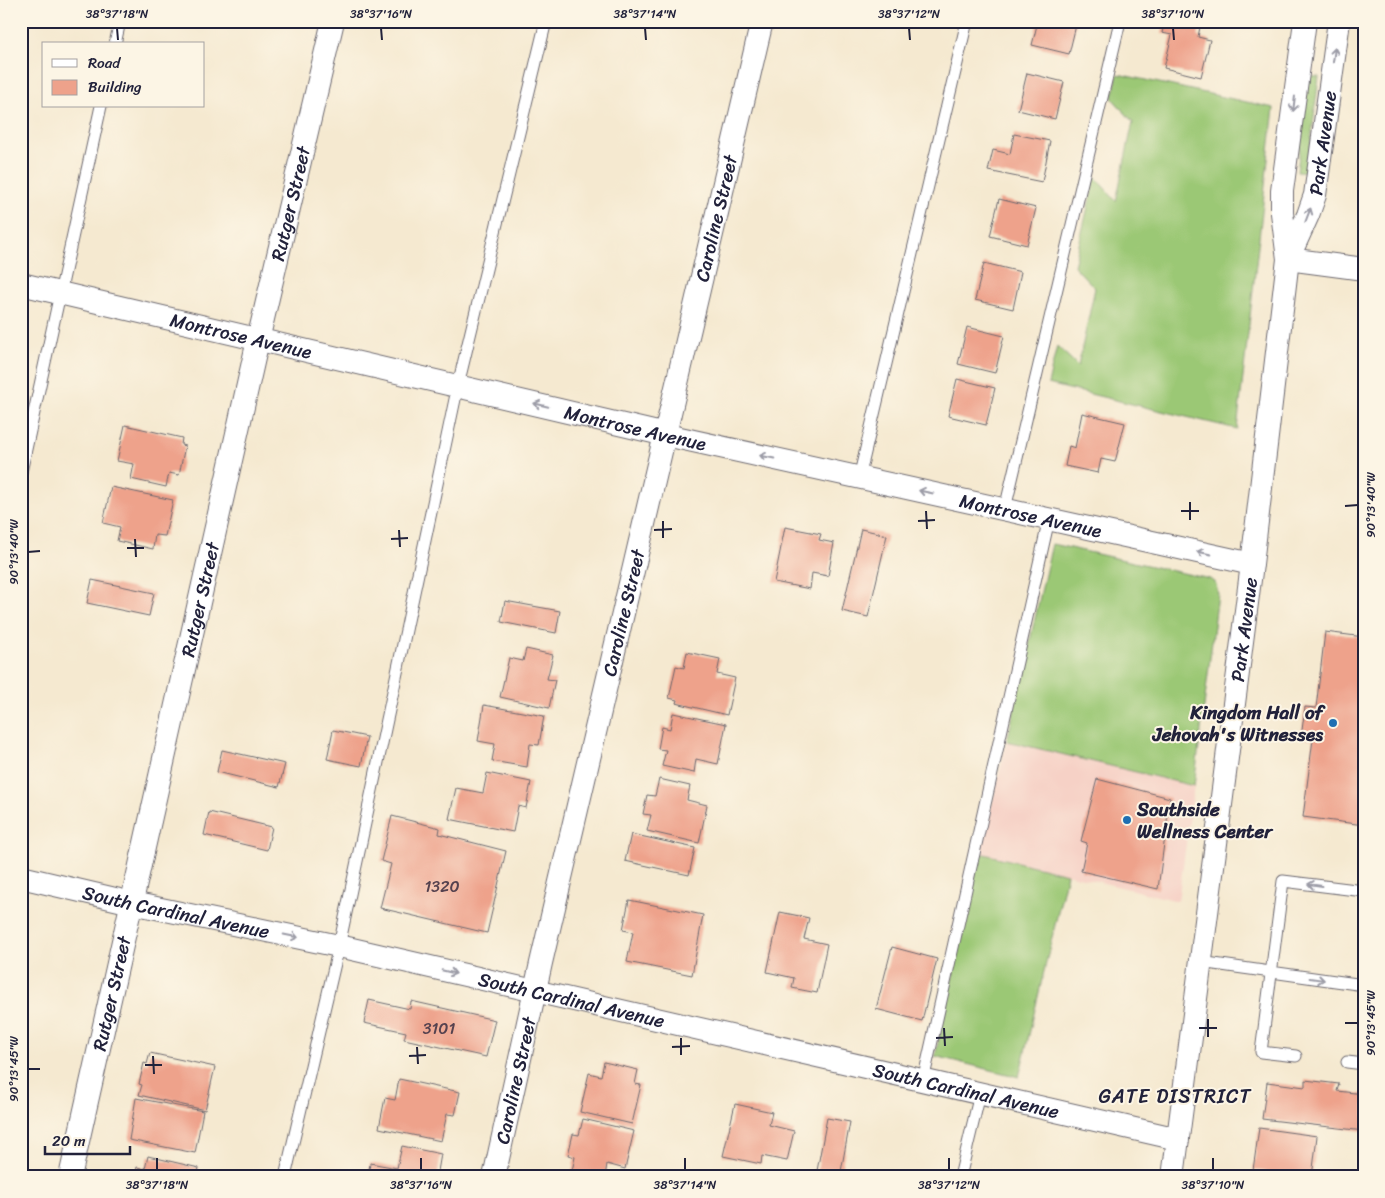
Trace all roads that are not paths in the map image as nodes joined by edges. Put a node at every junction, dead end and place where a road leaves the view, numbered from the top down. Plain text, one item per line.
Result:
1 (120, 21) edge
2 (333, 21) edge
3 (546, 21) edge
4 (762, 21) edge
5 (967, 21) edge
6 (1120, 21) edge
7 (1304, 21) edge
8 (1339, 21) edge
9 (115, 42) edge
10 (101, 108) edge
11 (1288, 259) junction
12 (1364, 269) edge
13 (21, 284) edge
14 (61, 293) junction
15 (258, 340) junction
16 (458, 385) junction
17 (666, 435) junction
18 (21, 472) edge
19 (860, 478) junction
20 (1004, 509) junction
21 (1049, 519) junction
22 (1252, 564) junction
23 (21, 876) edge
24 (1364, 891) edge
25 (132, 903) junction
26 (339, 946) junction
27 (1200, 962) junction
28 (1270, 972) junction
29 (1364, 985) edge
30 (534, 992) junction
31 (1296, 1056) dead end
32 (1347, 1062) dead end
33 (1364, 1064) edge
34 (923, 1081) junction
35 (980, 1094) junction
36 (1178, 1139) junction
37 (70, 1177) edge
38 (285, 1177) edge
39 (494, 1177) edge
40 (960, 1177) edge
41 (1173, 1177) edge

1 - 9 lane
2 - 15 street, Rutger Street
3 - 16 lane
4 - 17 street, Caroline Street
5 - 19 lane
6 - 20 lane
7 -> 11 street, Park Avenue
11 -> 8 street, Park Avenue
10 - 14 lane
11 - 12 street
11 - 22 street, Park Avenue
13 - 14 street, Montrose Avenue
14 - 15 street, Montrose Avenue
14 - 18 lane
15 - 16 street, Montrose Avenue
15 - 25 street, Rutger Street
17 -> 16 street, Montrose Avenue
16 - 26 lane
19 -> 17 street, Montrose Avenue
17 - 30 street, Caroline Street
20 -> 19 street, Montrose Avenue
20 - 21 street, Montrose Avenue
22 -> 21 street, Montrose Avenue
21 - 34 lane
22 - 27 street, Park Avenue
23 - 25 street, South Cardinal Avenue
24 -> 28 lane
25 -> 26 street, South Cardinal Avenue
25 - 37 street, Rutger Street
26 -> 30 street, South Cardinal Avenue
26 - 38 lane
27 - 28 lane
27 - 36 street, Park Avenue
28 -> 29 lane
28 - 31 lane
30 - 34 street, South Cardinal Avenue
30 - 39 street, Caroline Street
32 - 33 lane
34 - 35 street, South Cardinal Avenue
35 - 36 street, South Cardinal Avenue
35 - 40 lane
36 - 41 street, Park Avenue

